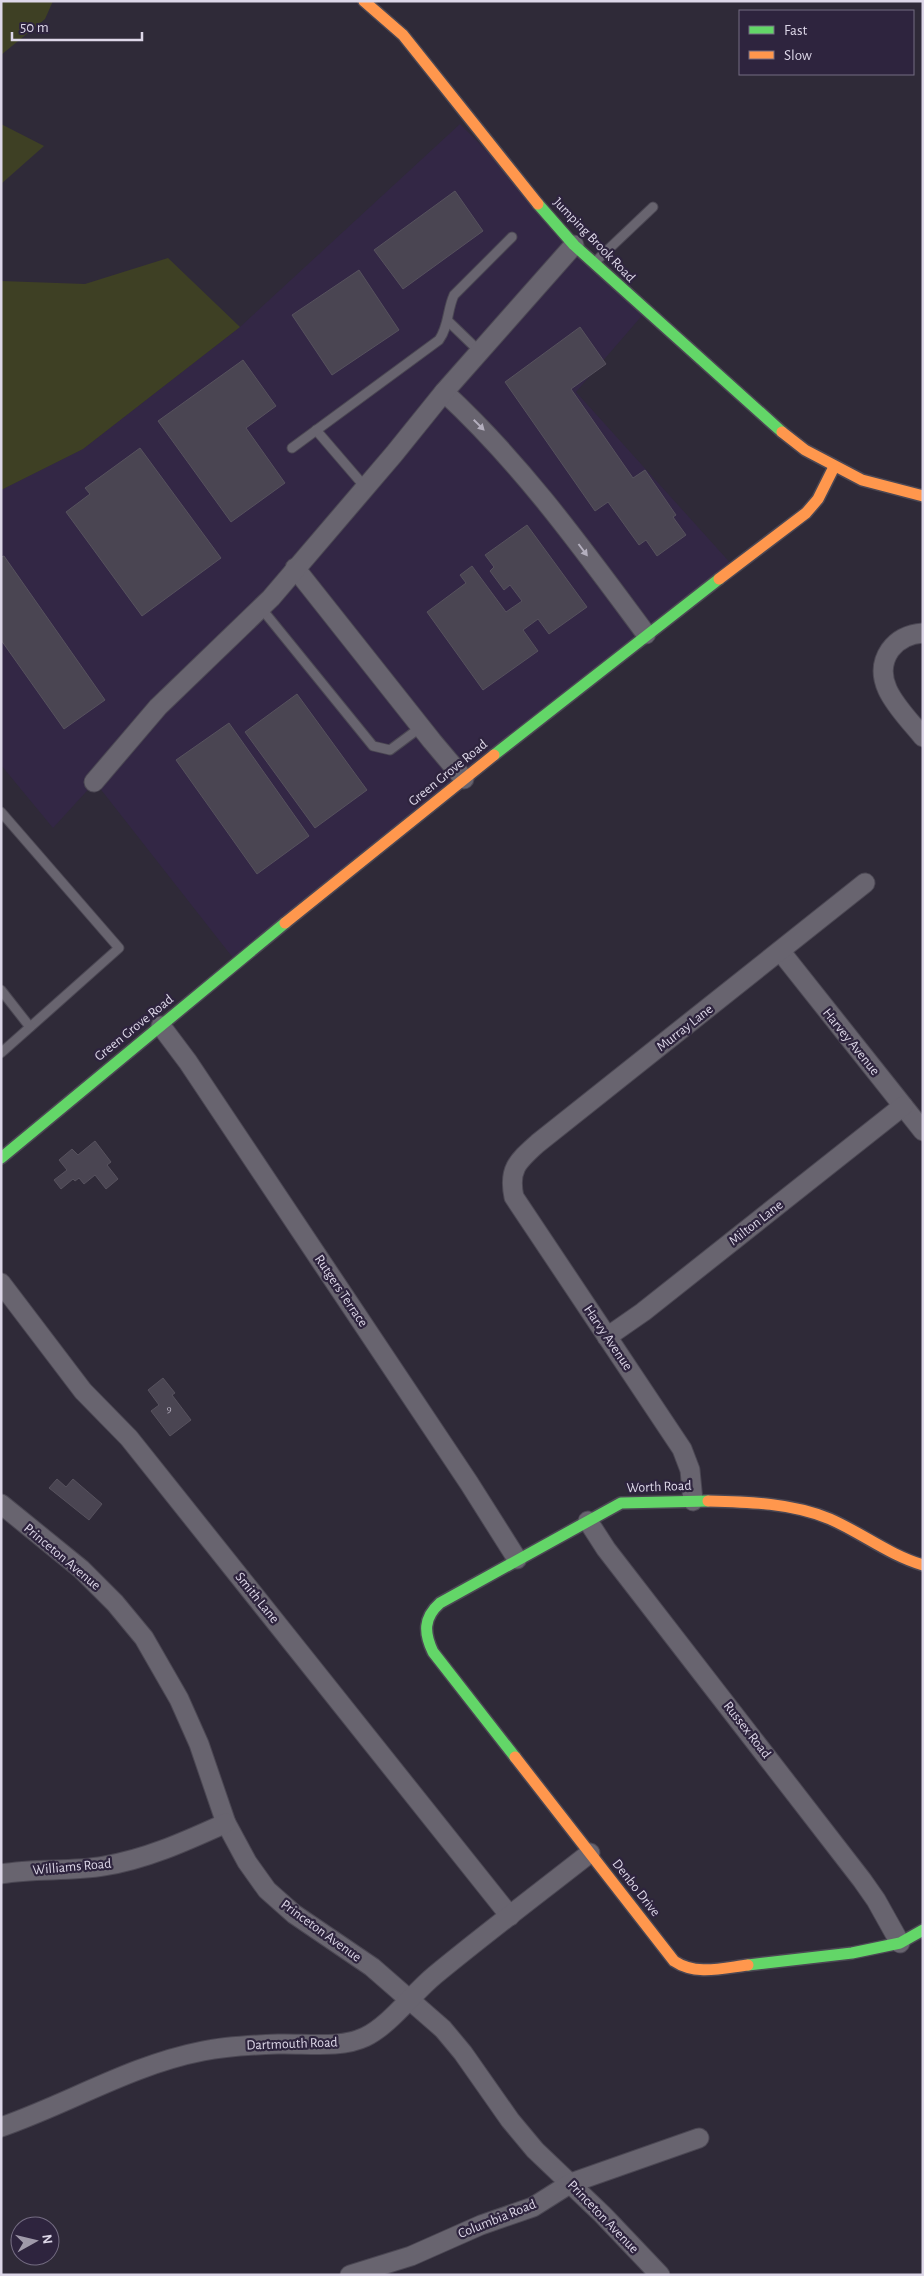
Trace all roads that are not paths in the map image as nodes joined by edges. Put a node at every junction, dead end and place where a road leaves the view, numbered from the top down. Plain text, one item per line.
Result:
1 (364, 1) edge
2 (653, 207) dead end
3 (512, 237) dead end
4 (574, 245) junction
5 (593, 264) junction
6 (448, 321) junction
7 (480, 351) junction
8 (444, 392) junction
9 (316, 430) junction
10 (292, 448) dead end
11 (834, 467) junction
12 (365, 487) junction
13 (923, 496) edge
14 (295, 568) junction
15 (261, 608) junction
16 (923, 633) edge
17 (646, 634) junction
18 (421, 727) junction
19 (923, 736) edge
20 (464, 779) junction
21 (94, 782) dead end
22 (1, 812) edge
23 (866, 883) dead end
24 (781, 952) junction
25 (1, 990) edge
26 (160, 1026) junction
27 (30, 1027) junction
28 (1, 1052) edge
29 (903, 1106) junction
30 (923, 1131) edge
31 (1, 1158) edge
32 (511, 1179) joint
33 (1, 1283) edge
34 (607, 1338) junction
35 (693, 1501) junction
36 (1, 1504) edge
37 (588, 1521) junction
38 (517, 1559) junction
39 (923, 1565) edge
40 (424, 1628) joint
41 (226, 1823) junction
42 (590, 1853) junction
43 (1, 1874) edge
44 (510, 1916) junction
45 (923, 1930) edge
46 (900, 1943) junction
47 (407, 2000) junction
48 (1, 2127) edge
49 (699, 2138) dead end
50 (571, 2183) junction
51 (350, 2275) edge
52 (660, 2275) edge

1 - 4 street, Jumping Brook Road
2 - 5 lane
3 - 6 lane
4 - 5 street, Jumping Brook Road
4 - 7 street
5 - 11 street, Jumping Brook Road
6 - 7 lane
6 - 9 lane
7 - 8 street
8 - 12 street
8 -> 17 street
9 - 10 lane
9 - 12 lane
11 - 13 street
11 - 17 street, Green Grove Road
12 - 14 street
14 - 15 street
14 - 18 street
15 - 18 lane
15 - 21 street
16 - 19 street
17 - 20 street, Green Grove Road
18 - 20 street
20 - 26 street, Green Grove Road
22 - 27 lane
23 - 24 street, Murray Lane
24 - 29 street, Harvey Avenue
24 - 32 street, Murray Lane
25 - 27 lane
26 - 31 street, Green Grove Road
26 - 38 street, Rutgers Terrace
27 - 28 lane
29 - 30 street, Harvey Avenue
29 - 34 street, Milton Lane
32 - 34 street, Harvy Avenue
33 - 44 street, Smith Lane
34 - 35 street, Harvy Avenue
35 - 37 street, Worth Road
35 - 39 street, Worth Road
36 - 41 street, Princeton Avenue
37 - 38 street, Worth Road
37 - 46 street, Russex Road
38 - 40 street, Worth Road
40 - 42 street, Denbo Drive
41 - 43 street, Williams Road
41 - 47 street, Princeton Avenue
42 - 44 street, Dartmouth Road
42 - 46 street, Denbo Drive
44 - 47 street, Dartmouth Road
45 - 46 street, Denbo Drive
47 - 48 street, Dartmouth Road
47 - 50 street, Princeton Avenue
49 - 50 street, Columbia Road
50 - 51 street, Columbia Road
50 - 52 street, Princeton Avenue

